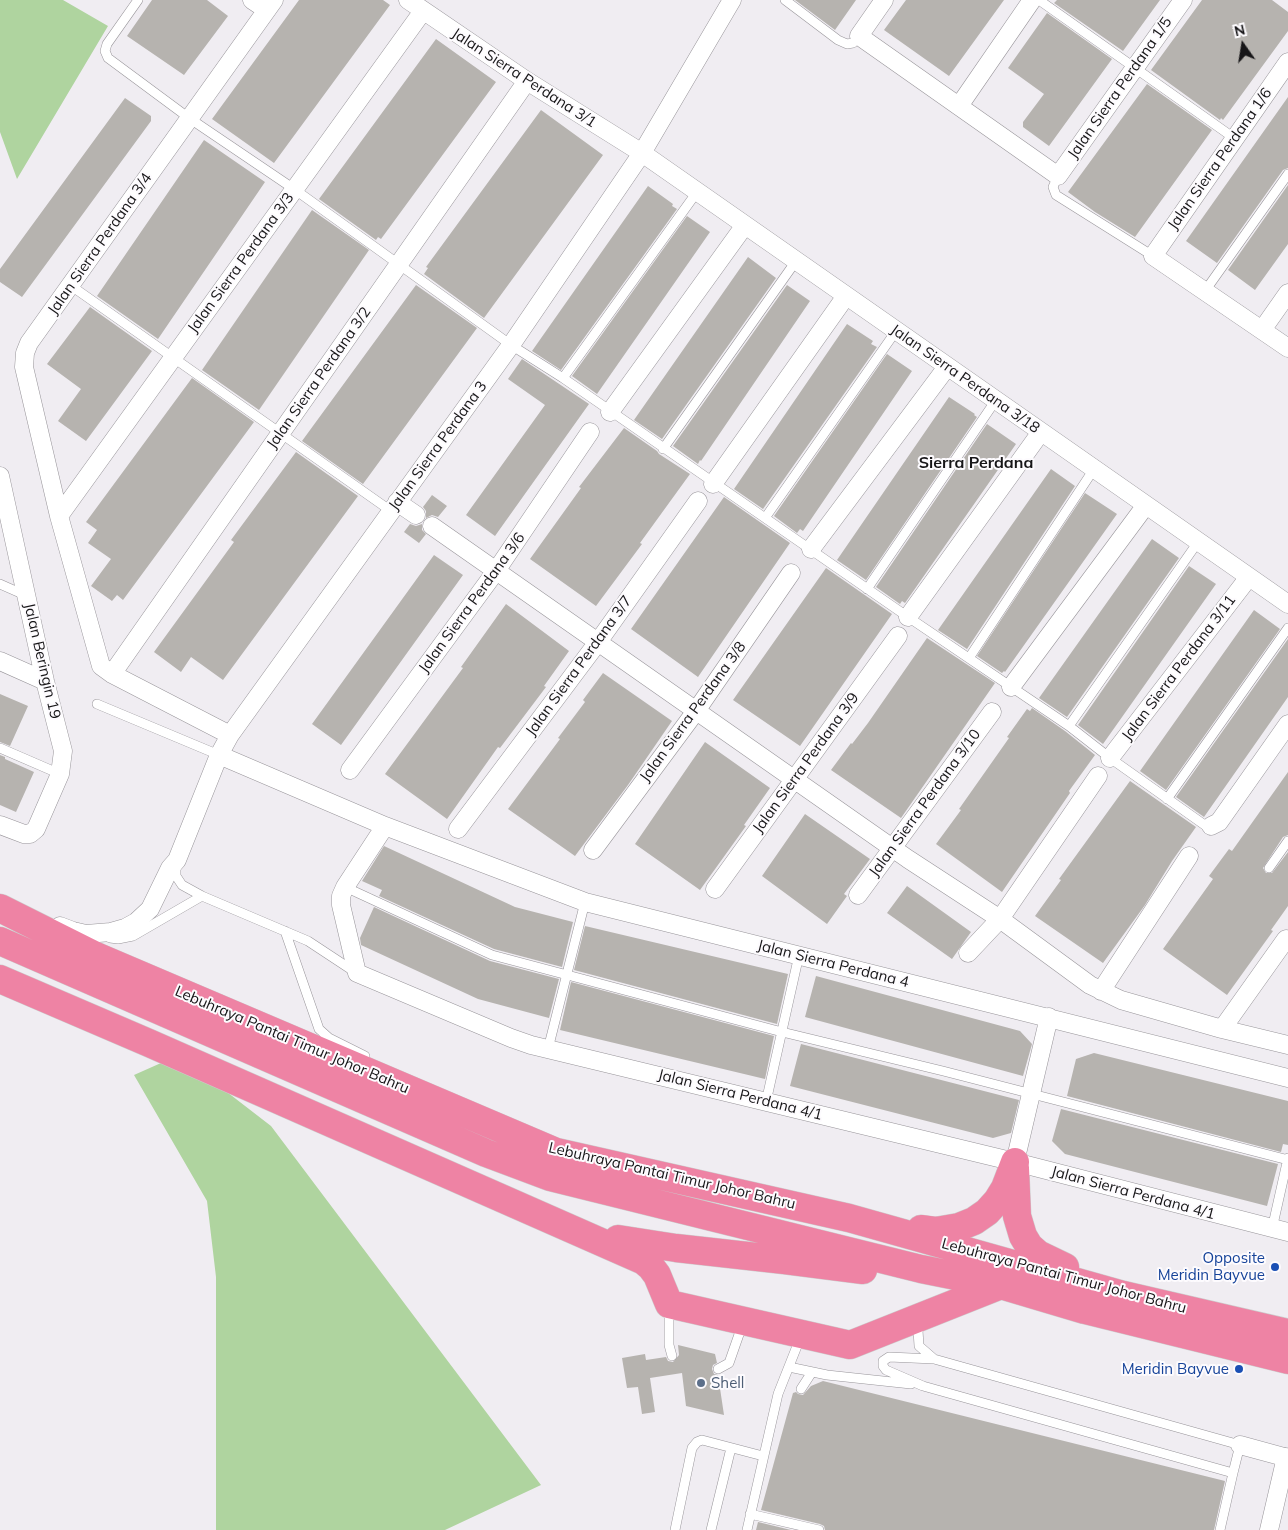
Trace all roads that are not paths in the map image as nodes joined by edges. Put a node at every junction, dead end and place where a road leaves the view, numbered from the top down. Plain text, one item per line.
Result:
1 (138, 0) edge
2 (408, 0) edge
3 (732, 0) edge
4 (785, 0) edge
5 (884, 0) edge
6 (1032, 0) edge
7 (1039, 0) edge
8 (1182, 0) edge
9 (264, 3) edge
10 (423, 11) junction
11 (858, 36) junction
12 (1288, 62) edge
13 (1135, 68) junction
14 (527, 81) junction
15 (959, 106) junction
16 (189, 118) junction
17 (1234, 138) junction
18 (642, 153) junction
19 (1288, 174) edge
20 (1058, 176) junction
21 (294, 189) junction
22 (697, 192) junction
23 (745, 225) junction
24 (1153, 256) junction
25 (796, 261) junction
26 (398, 265) junction
27 (70, 285) junction
28 (1205, 291) junction
29 (1288, 293) edge
30 (846, 296) junction
31 (1262, 330) junction
32 (896, 331) junction
33 (512, 345) junction
34 (1288, 348) edge
35 (173, 358) junction
36 (947, 367) junction
37 (563, 378) junction
38 (996, 400) junction
39 (610, 412) junction
40 (590, 432) dead end
41 (1041, 432) junction
42 (280, 433) junction
43 (663, 449) junction
44 (1094, 470) junction
45 (0, 476) edge
46 (713, 484) junction
47 (2, 496) edge
48 (698, 501) dead end
49 (1146, 505) junction
50 (394, 507) junction
51 (59, 516) junction
52 (416, 516) dead end
53 (765, 518) junction
54 (432, 526) dead end
55 (1198, 542) junction
56 (811, 549) junction
57 (496, 571) junction
58 (791, 573) dead end
59 (1249, 577) junction
60 (0, 584) edge
61 (867, 589) junction
62 (27, 596) junction
63 (1288, 604) edge
64 (908, 617) junction
65 (1288, 628) edge
66 (898, 636) dead end
67 (598, 642) junction
68 (969, 658) junction
69 (0, 661) edge
70 (112, 674) junction
71 (45, 681) junction
72 (1011, 687) junction
73 (97, 704) dead end
74 (696, 711) junction
75 (992, 712) dead end
76 (1288, 724) edge
77 (1070, 726) junction
78 (230, 735) junction
79 (0, 748) edge
80 (220, 755) junction
81 (1110, 758) junction
82 (350, 770) dead end
83 (60, 774) junction
84 (1098, 776) dead end
85 (795, 779) junction
86 (1167, 799) junction
87 (0, 825) edge
88 (385, 826) junction
89 (1212, 826) joint
90 (458, 829) dead end
91 (1288, 841) edge
92 (892, 848) junction
93 (593, 850) dead end
94 (1189, 856) dead end
95 (177, 860) junction
96 (1269, 868) dead end
97 (344, 887) junction
98 (715, 889) dead end
99 (858, 895) dead end
100 (202, 896) junction
101 (0, 899) edge
102 (585, 902) junction
103 (0, 908) edge
104 (1000, 919) junction
105 (285, 931) junction
106 (98, 934) junction
107 (1286, 939) dead end
108 (0, 941) edge
109 (968, 953) dead end
110 (799, 955) junction
111 (357, 973) junction
112 (566, 976) junction
113 (0, 979) edge
114 (1102, 991) junction
115 (1049, 1017) junction
116 (1222, 1029) junction
117 (782, 1032) junction
118 (1288, 1045) edge
119 (548, 1049) junction
120 (370, 1059) dead end
121 (396, 1072) dead end
122 (1288, 1078) edge
123 (416, 1092) junction
124 (1031, 1094) junction
125 (766, 1102) junction
126 (1288, 1159) edge
127 (1015, 1162) junction
128 (849, 1218) junction
129 (1280, 1230) edge
130 (585, 1234) junction
131 (1001, 1286) junction
132 (1124, 1295) junction
133 (669, 1304) junction
134 (922, 1317) junction
135 (744, 1321) junction
136 (1288, 1333) edge
137 (801, 1334) junction
138 (672, 1356) dead end
139 (934, 1359) junction
140 (1288, 1360) edge
141 (789, 1367) junction
142 (718, 1369) dead end
143 (812, 1372) junction
144 (923, 1386) junction
145 (801, 1390) dead end
146 (1240, 1445) junction
147 (731, 1448) junction
148 (764, 1456) junction
149 (1287, 1458) edge
150 (1233, 1473) junction
151 (750, 1514) junction
152 (675, 1530) edge
153 (711, 1530) edge
154 (747, 1530) edge
155 (819, 1530) edge
156 (1220, 1530) edge
157 (1269, 1530) edge

1 - 16 lane
2 - 10 street, Jalan Sierra Perdana 3/1
3 - 18 street, Jalan Sierra Perdana 3
4 - 11 lane
5 - 11 street
6 - 15 street
7 - 13 lane
8 - 13 street, Jalan Sierra Perdana 1/5
9 - 16 street, Jalan Sierra Perdana 3/4
10 - 14 street, Jalan Sierra Perdana 3/1
10 - 21 street, Jalan Sierra Perdana 3/3
11 - 15 street
12 - 17 street, Jalan Sierra Perdana 1/6
13 - 17 lane
13 - 20 street, Jalan Sierra Perdana 1/5
14 - 18 street, Jalan Sierra Perdana 3/1
14 - 26 street, Jalan Sierra Perdana 3/2
15 - 20 street
16 - 21 lane
16 - 27 street, Jalan Sierra Perdana 3/4
17 - 24 street, Jalan Sierra Perdana 1/6
18 - 22 street, Jalan Sierra Perdana 3/18
18 - 33 street, Jalan Sierra Perdana 3
19 - 28 lane
20 - 24 lane
21 - 26 lane
21 - 35 street, Jalan Sierra Perdana 3/3
22 - 23 street, Jalan Sierra Perdana 3/18
22 - 37 lane
23 - 25 street, Jalan Sierra Perdana 3/18
23 - 39 street
24 - 28 street
25 - 30 street, Jalan Sierra Perdana 3/18
25 - 43 lane
26 - 33 lane
26 - 42 street, Jalan Sierra Perdana 3/2
27 - 35 lane
27 - 51 street, Jalan Sierra Perdana 3/4
28 - 31 street
29 - 31 street
30 - 32 street, Jalan Sierra Perdana 3/18
30 - 46 street
31 - 34 street
32 - 36 street, Jalan Sierra Perdana 3/18
32 - 53 lane
33 - 37 lane
33 - 50 street, Jalan Sierra Perdana 3
35 - 42 lane
35 - 51 street, Jalan Sierra Perdana 3/3
36 - 38 street, Jalan Sierra Perdana 3/18
36 - 56 street
37 - 39 lane
38 - 41 street, Jalan Sierra Perdana 3/18
38 - 61 lane
39 - 43 lane
40 - 57 street, Jalan Sierra Perdana 3/6
41 - 44 street, Jalan Sierra Perdana 3/18
41 - 64 street
42 - 50 lane
42 - 70 street, Jalan Sierra Perdana 3/2
43 - 46 lane
44 - 49 street, Jalan Sierra Perdana 3/18
44 - 68 lane
45 - 47 street, Jalan Beringin 19
46 - 53 lane
47 - 62 street, Jalan Beringin 19
48 - 67 street, Jalan Sierra Perdana 3/7
49 - 55 street, Jalan Sierra Perdana 3/18
49 - 72 street
50 - 52 street
50 - 78 street, Jalan Sierra Perdana 3
51 - 70 street, Jalan Sierra Perdana 3/4
53 - 56 lane
54 - 57 street
55 - 59 street, Jalan Sierra Perdana 3/18
55 - 77 lane
56 - 61 lane
57 - 67 street
57 - 82 street, Jalan Sierra Perdana 3/6
58 - 74 street, Jalan Sierra Perdana 3/8
59 - 63 street, Jalan Sierra Perdana 3/18
59 - 81 street, Jalan Sierra Perdana 3/11
60 - 62 lane
61 - 64 lane
62 - 71 street, Jalan Beringin 19
64 - 68 lane
65 - 86 lane
66 - 85 street, Jalan Sierra Perdana 3/9
67 - 74 street
67 - 90 street, Jalan Sierra Perdana 3/7
68 - 72 lane
69 - 71 street
70 - 78 street
71 - 83 street, Jalan Beringin 19
72 - 77 lane
73 - 80 lane
74 - 85 street
74 - 93 street, Jalan Sierra Perdana 3/8
75 - 92 street, Jalan Sierra Perdana 3/10
76 - 89 street
77 - 81 lane
78 - 80 street, Jalan Sierra Perdana 3
79 - 83 lane
80 - 88 street, Jalan Sierra Perdana 4
80 - 95 street, Jalan Sierra Perdana 3
81 - 86 lane
83 - 87 street, Jalan Beringin 19
84 - 104 street
85 - 92 street
85 - 98 street, Jalan Sierra Perdana 3/9
86 - 89 lane
88 - 97 street
88 - 102 street, Jalan Sierra Perdana 4
91 - 96 lane
92 - 99 street, Jalan Sierra Perdana 3/10
92 - 104 street
94 - 114 street
95 - 100 lane
95 - 106 street, Jalan Sierra Perdana 3
97 - 111 street
97 - 112 lane
100 - 105 lane
100 - 106 lane
101 - 106 street, Jalan Sierra Perdana 3
102 - 110 street, Jalan Sierra Perdana 4
102 - 112 lane
103 - 123 highway, Lebuhraya Pantai Timur Johor Bahru
104 - 109 street
104 - 114 street
105 - 111 lane
105 - 120 lane
107 - 116 street
108 - 131 highway, Lebuhraya Pantai Timur Johor Bahru
110 - 115 street, Jalan Sierra Perdana 4
110 - 117 lane
111 - 119 street, Jalan Sierra Perdana 4/1
112 - 117 lane
112 - 119 lane
113 - 130 highway
114 - 116 street
115 - 122 street, Jalan Sierra Perdana 4
115 - 124 street
116 - 118 street
117 - 124 lane
117 - 125 lane
119 - 125 street, Jalan Sierra Perdana 4/1
121 - 123 lane
123 - 128 highway, Lebuhraya Pantai Timur Johor Bahru
124 - 126 lane
124 - 127 street
125 - 127 street, Jalan Sierra Perdana 4/1
126 - 129 lane
127 - 128 highway
127 - 129 street, Jalan Sierra Perdana 4/1
127 - 132 highway
128 - 132 highway, Lebuhraya Pantai Timur Johor Bahru
130 - 131 highway
130 - 133 highway
131 - 134 highway
131 - 140 highway, Lebuhraya Pantai Timur Johor Bahru
132 - 136 highway, Lebuhraya Pantai Timur Johor Bahru
133 - 135 highway
133 - 138 lane
134 - 137 highway
134 - 139 lane
135 - 137 highway
135 - 142 lane
137 - 141 lane
139 - 144 lane
139 - 146 lane
141 - 143 lane
141 - 148 lane
143 - 144 lane
143 - 145 lane
144 - 150 lane
146 - 149 street
146 - 150 lane
147 - 148 lane
147 - 152 lane
147 - 153 lane
148 - 151 lane
149 - 157 street
150 - 156 lane
151 - 154 lane
151 - 155 lane

